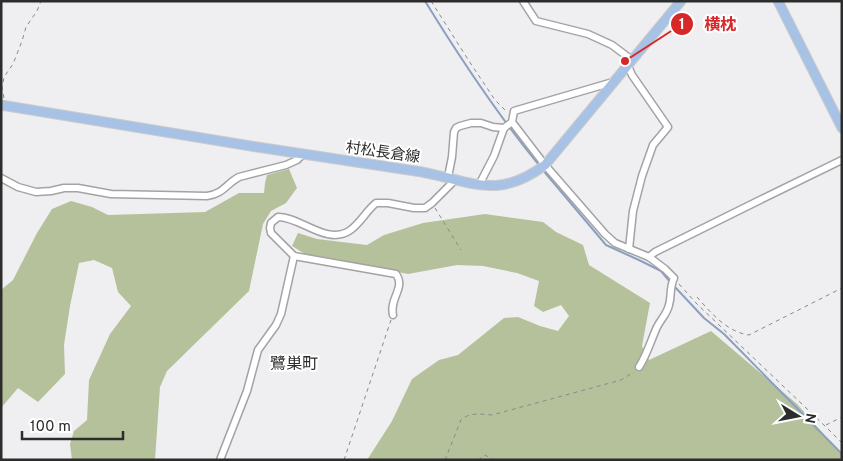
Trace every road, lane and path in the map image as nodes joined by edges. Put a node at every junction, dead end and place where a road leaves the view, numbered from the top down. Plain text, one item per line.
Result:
1 (41, 1) edge
2 (431, 1) edge
3 (523, 1) edge
4 (681, 1) edge
5 (778, 1) edge
6 (630, 63) junction
7 (614, 81) junction
8 (3, 105) edge
9 (512, 122) junction
10 (504, 128) junction
11 (842, 128) edge
12 (302, 154) junction
13 (842, 160) edge
14 (545, 165) junction
15 (1, 178) edge
16 (452, 178) junction
17 (479, 185) junction
18 (432, 203) junction
19 (629, 249) junction
20 (461, 250) dead end
21 (294, 256) junction
22 (649, 257) junction
23 (674, 278) junction
24 (842, 288) edge
25 (697, 297) dead end
26 (393, 315) joint
27 (639, 367) joint
28 (842, 417) edge
29 (825, 426) junction
30 (842, 443) edge
31 (220, 460) edge
32 (344, 460) edge
33 (446, 460) edge
34 (478, 460) edge
35 (494, 460) edge

1 - 8 path
2 - 9 path
3 - 6 street
4 - 6 main road, 村松長倉線
5 - 11 main road
6 - 7 main road, 村松長倉線
6 - 19 street
7 - 9 street
7 - 14 main road, 村松長倉線
8 - 12 main road, 村松長倉線
9 - 10 street
9 - 14 street
10 - 16 street
10 - 17 street
12 - 15 street
12 - 16 main road, 村松長倉線
13 - 22 street
14 - 17 main road, 村松長倉線
14 - 19 street
16 - 17 main road, 村松長倉線
16 - 18 street
18 - 20 path
18 - 21 street
19 - 22 street
21 - 26 street
21 - 31 street
22 - 23 street
23 - 27 street
23 - 29 path
24 - 25 path
26 - 32 path
27 - 33 path
28 - 29 path
29 - 30 path
34 - 35 path

